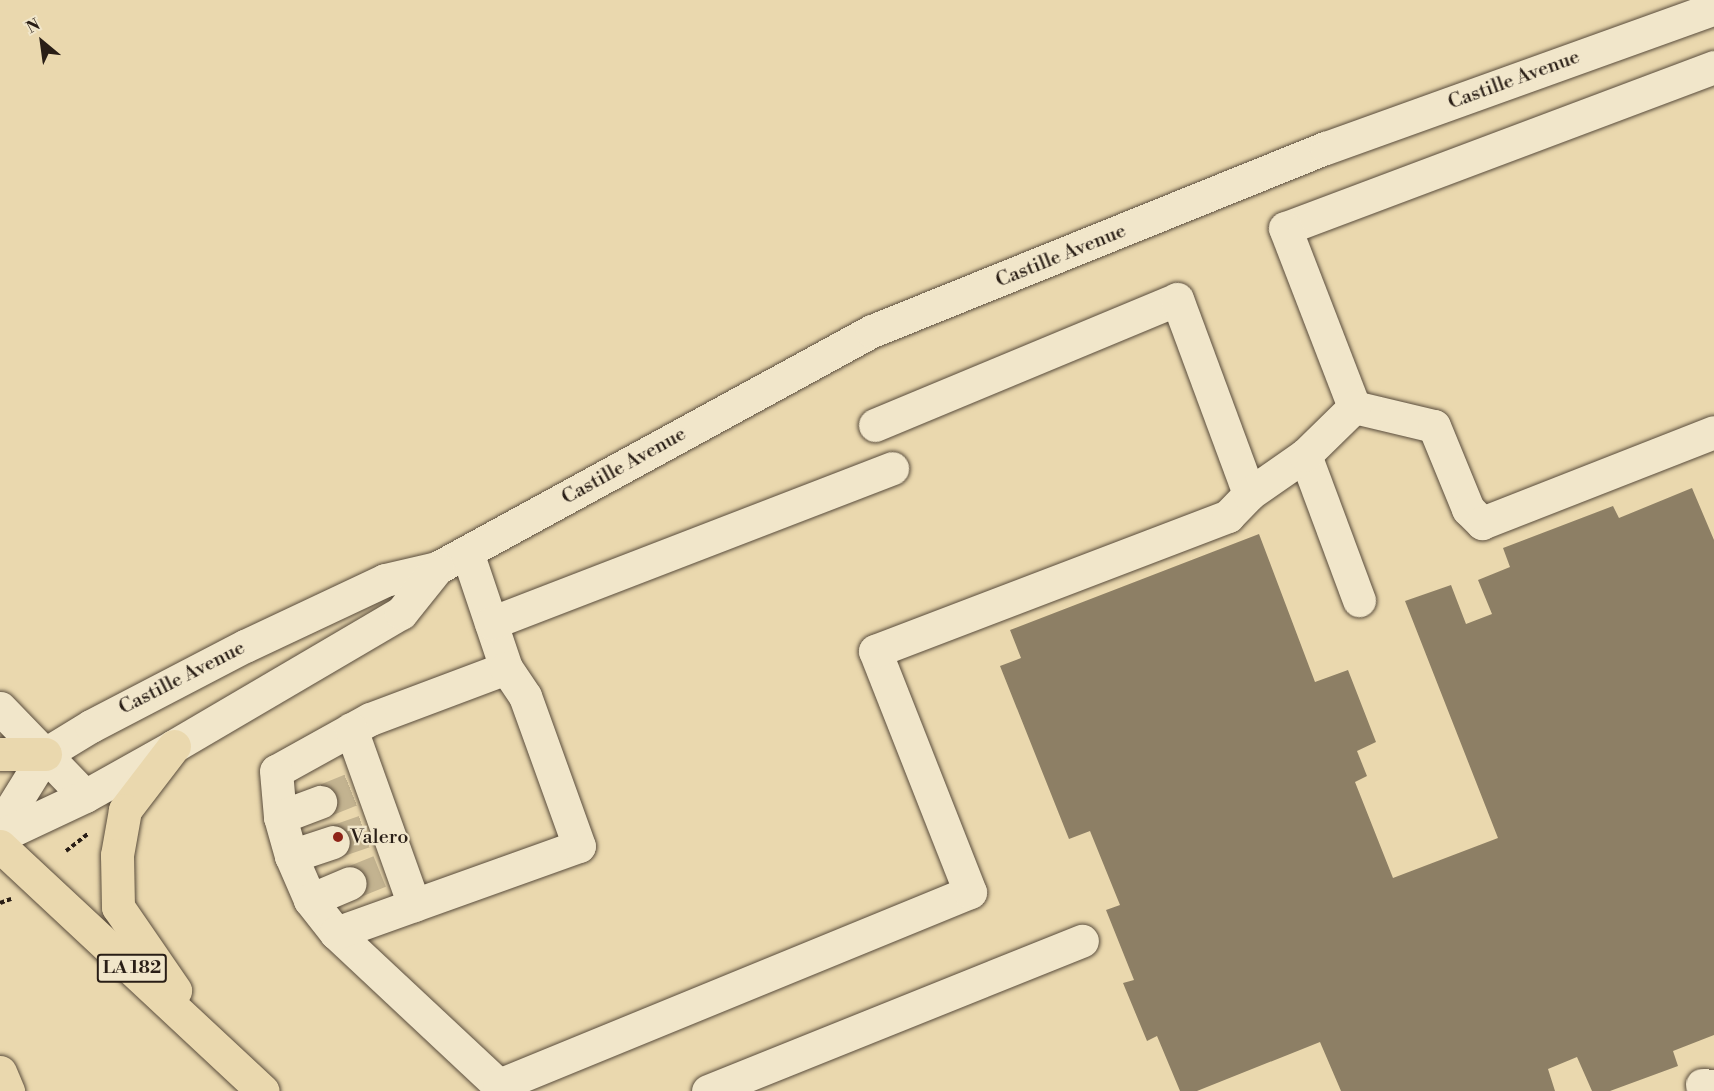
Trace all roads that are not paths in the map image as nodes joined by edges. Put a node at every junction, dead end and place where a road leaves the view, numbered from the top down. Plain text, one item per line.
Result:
1 (1714, 8) edge
2 (1714, 67) edge
3 (1354, 407) junction
4 (875, 424) dead end
5 (1714, 432) edge
6 (1305, 455) junction
7 (892, 468) dead end
8 (1249, 494) junction
9 (467, 552) junction
10 (437, 568) junction
11 (1359, 600) dead end
12 (491, 623) junction
13 (506, 668) junction
14 (0, 708) edge
15 (351, 729) junction
16 (174, 746) junction
17 (0, 754) edge
18 (45, 754) junction
19 (85, 796) junction
20 (320, 802) tunnel mouth
21 (280, 817) junction
22 (0, 827) edge
23 (0, 836) edge
24 (333, 842) tunnel mouth
25 (0, 846) edge
26 (291, 856) junction
27 (377, 873) junction
28 (310, 900) junction
29 (414, 905) junction
30 (336, 933) junction
31 (1082, 942) dead end
32 (209, 1041) junction
33 (0, 1072) edge
34 (502, 1088) edge
35 (8, 1091) edge
36 (263, 1091) edge
37 (708, 1091) edge

1 - 9 street, Castille Avenue
2 - 3 street
3 - 5 street
3 - 6 street
4 - 8 street
6 - 8 street
6 - 11 street
7 - 12 street
8 - 34 street
9 - 10 street, Castille Avenue
9 - 12 street
10 - 16 street, Castille Avenue
10 - 18 street, Castille Avenue
12 - 13 street
13 - 15 street
13 - 29 street
14 - 18 street
15 - 21 street
15 - 27 street
16 - 19 street, Castille Avenue
16 - 32 highway
17 - 18 highway
18 - 19 street
18 - 22 street, Castille Avenue
19 - 23 street, Castille Avenue
20 - 21 street
21 - 26 street
24 - 26 street
25 - 32 highway, LA 182
26 - 28 street
27 - 28 street
27 - 29 street
28 - 30 street
29 - 30 street
30 - 34 street
31 - 37 street
32 - 36 highway, LA 182
33 - 35 highway

